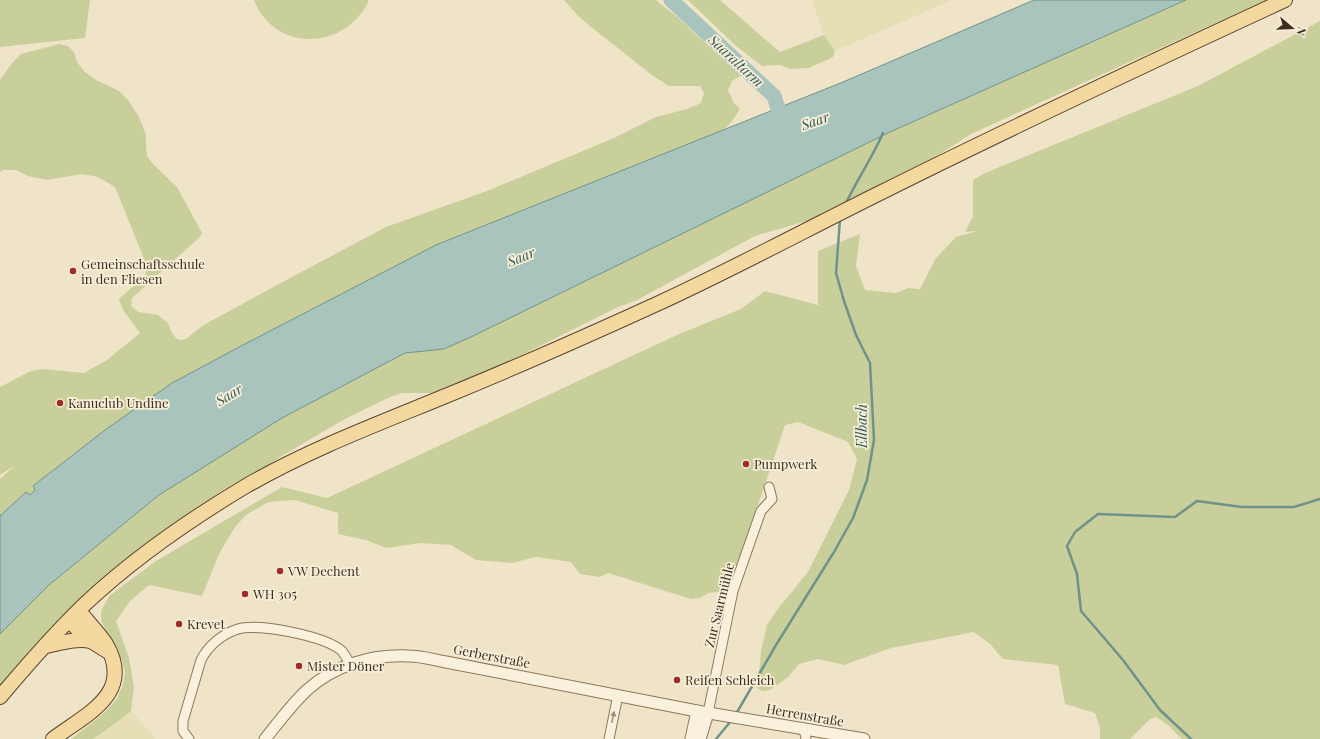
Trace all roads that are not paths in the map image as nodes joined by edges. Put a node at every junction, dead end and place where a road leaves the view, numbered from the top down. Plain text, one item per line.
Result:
1 (1285, 0) edge
2 (769, 487) dead end
3 (74, 616) junction
4 (90, 641) junction
5 (46, 646) junction
6 (110, 655) junction
7 (350, 664) junction
8 (618, 695) junction
9 (0, 697) edge
10 (697, 711) junction
11 (708, 713) junction
12 (740, 718) joint
13 (805, 734) edge
14 (53, 739) edge
15 (189, 739) edge
16 (265, 739) edge
17 (609, 739) edge
18 (692, 739) edge
19 (700, 739) edge
20 (864, 739) edge

1 - 3 main road
2 - 11 street, Zur Saarmühle
3 - 4 main road
3 - 5 main road
3 - 6 main road
4 - 5 main road
4 - 6 main road
5 - 9 main road
6 - 14 main road
7 - 8 street, Gerberstraße
7 - 15 street
7 - 16 street, Gerberstraße
8 - 10 street, Gerberstraße
17 -> 8 street
10 - 11 street, Gerberstraße
10 - 18 street
11 - 12 street, Gerberstraße
11 - 19 street
12 - 13 street, Herrenstraße
13 - 20 street, Herrenstraße

